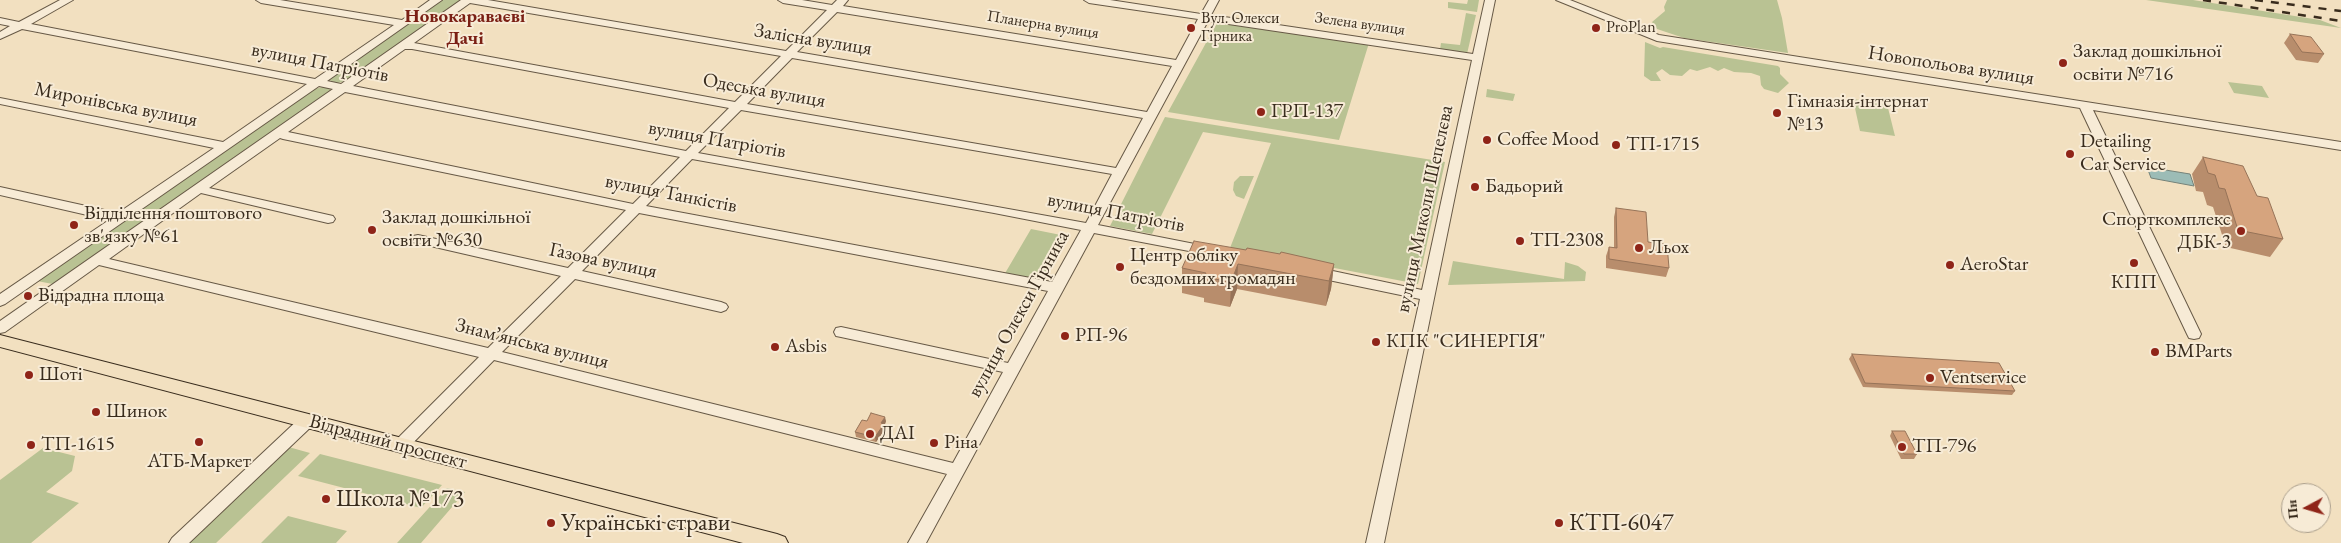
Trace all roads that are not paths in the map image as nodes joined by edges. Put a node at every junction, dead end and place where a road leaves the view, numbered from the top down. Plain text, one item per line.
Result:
1 (68, 0) edge
2 (262, 0) edge
3 (437, 0) edge
4 (469, 0) edge
5 (782, 0) edge
6 (1089, 0) edge
7 (1214, 0) edge
8 (1490, 0) edge
9 (1561, 0) edge
10 (839, 4) edge
11 (1205, 17) junction
12 (0, 20) edge
13 (403, 24) junction
14 (22, 25) junction
15 (0, 36) edge
16 (402, 46) junction
17 (789, 54) junction
18 (1478, 58) junction
19 (1180, 64) junction
20 (318, 82) junction
21 (344, 86) junction
22 (0, 101) edge
23 (738, 106) junction
24 (2085, 106) junction
25 (1151, 116) junction
26 (281, 131) junction
27 (225, 146) junction
28 (2341, 146) edge
29 (689, 155) junction
30 (1120, 172) junction
31 (198, 189) junction
32 (0, 192) edge
33 (635, 208) junction
34 (120, 218) junction
35 (328, 219) dead end
36 (1090, 227) junction
37 (418, 240) dead end
38 (1223, 254) edge
39 (96, 260) junction
40 (1299, 269) edge
41 (571, 274) junction
42 (1057, 288) junction
43 (1427, 296) junction
44 (0, 301) edge
45 (721, 307) dead end
46 (0, 328) edge
47 (841, 332) dead end
48 (2194, 334) dead end
49 (0, 341) edge
50 (491, 355) junction
51 (1012, 369) junction
52 (307, 421) junction
53 (401, 445) junction
54 (957, 470) junction
55 (178, 543) edge
56 (777, 543) edge
57 (917, 543) edge
58 (1375, 543) edge

1 - 14 street
2 - 13 street
3 - 13 street
4 - 16 street
4 - 17 street, Залісна вулиця
5 - 10 street, Планерна вулиця
6 - 11 street, Зелена вулиця
7 - 11 street, вулиця Олекси Гірника
8 - 18 street, вулиця Миколи Шепелєва
9 - 24 street, Новопольова вулиця
10 - 17 street
10 - 19 street, Планерна вулиця
11 - 18 street, Зелена вулиця
11 - 19 street, вулиця Олекси Гірника
12 - 14 street, вулиця Патріотів
13 - 20 street
14 - 15 street
14 - 20 street, вулиця Патріотів
16 - 21 street
16 - 23 street, Одеська вулиця
17 - 23 street
17 - 25 street, Залісна вулиця
18 - 43 street, вулиця Миколи Шепелєва
19 - 25 street, вулиця Олекси Гірника
20 - 21 street, вулиця Патріотів
20 - 27 street
21 - 26 street
21 - 29 street, вулиця Патріотів
22 - 27 street, Миронівська вулиця
23 - 29 street
23 - 30 street, Одеська вулиця
24 - 28 street, Новопольова вулиця
24 - 48 street
25 - 30 street, вулиця Олекси Гірника
26 - 31 street
26 - 33 street, вулиця Танкістів
27 - 34 street
29 - 33 street
29 - 36 street, вулиця Патріотів
30 - 36 street, вулиця Олекси Гірника
31 - 35 street
31 - 39 street
32 - 34 street
33 - 41 street
33 - 42 street, вулиця Танкістів
34 - 44 street
36 - 38 street, вулиця Патріотів
36 - 42 street, вулиця Олекси Гірника
37 - 41 street, Газова вулиця
39 - 46 street
39 - 50 street, Знамʼянська вулиця
40 - 43 street
41 - 45 street, Газова вулиця
41 - 50 street
42 - 51 street, вулиця Олекси Гірника
43 - 58 street, вулиця Миколи Шепелєва
47 - 51 street
49 - 52 main road, Відрадний проспект
50 - 53 street
50 - 54 street, Знамʼянська вулиця
51 - 54 street, вулиця Олекси Гірника
52 - 53 main road, Відрадний проспект
52 - 55 street
53 - 56 main road, Відрадний проспект
54 - 57 street, вулиця Олекси Гірника

